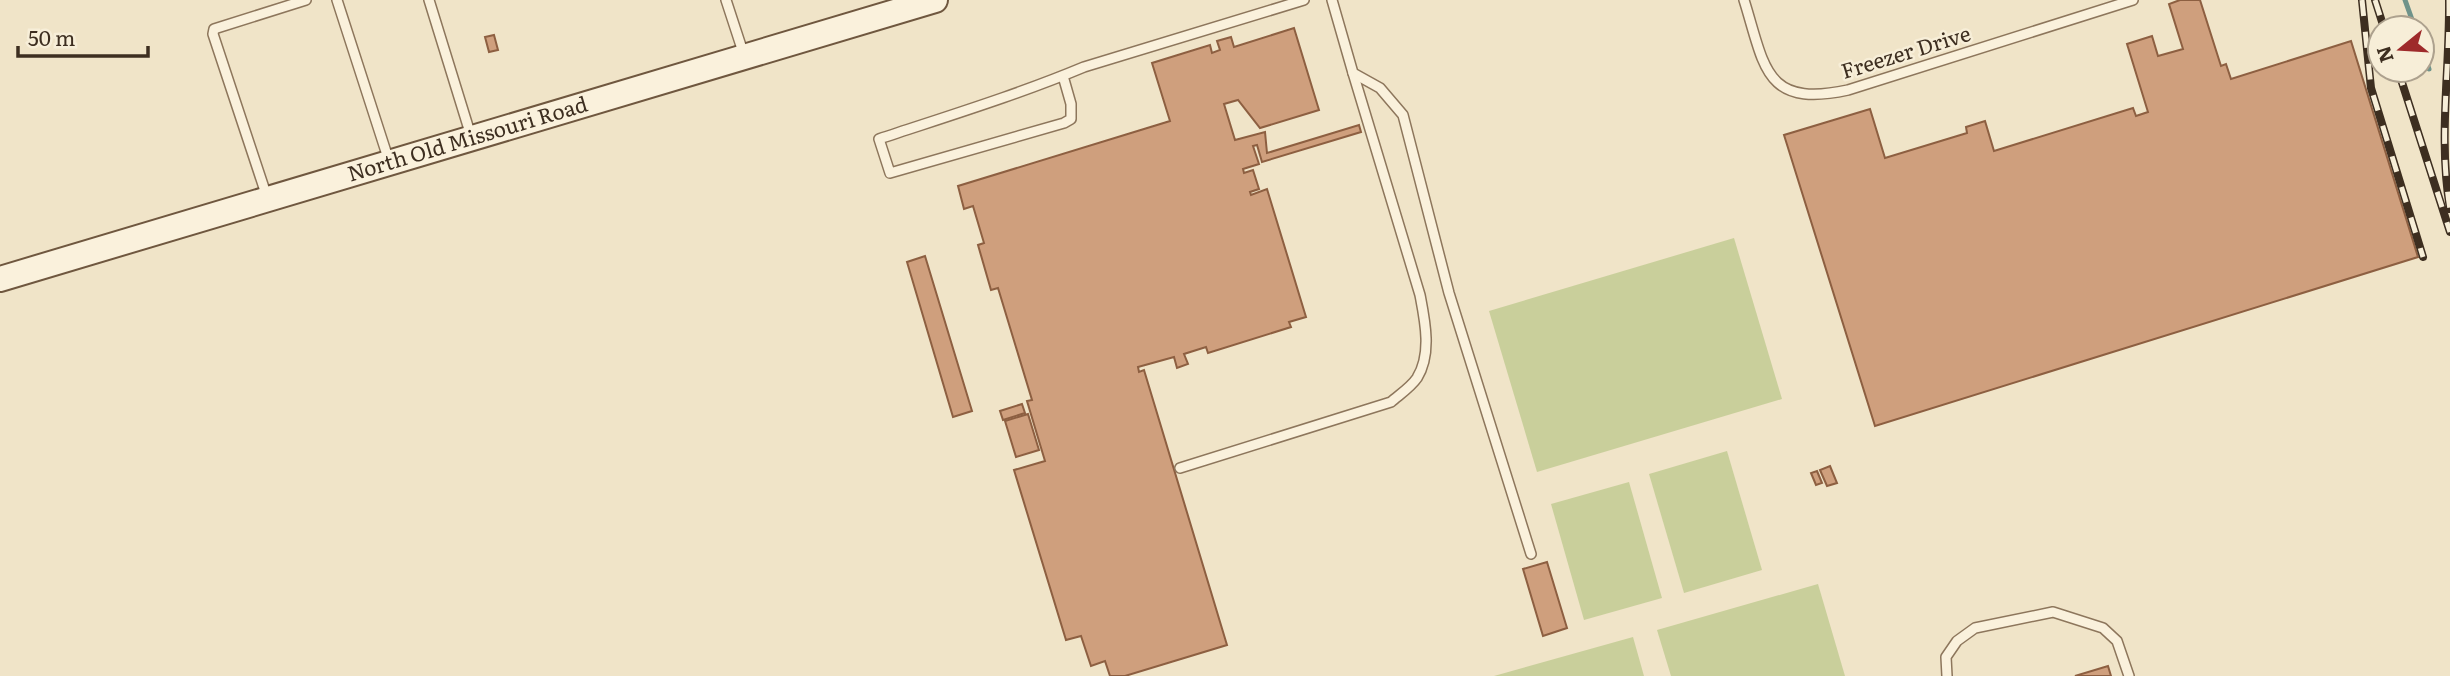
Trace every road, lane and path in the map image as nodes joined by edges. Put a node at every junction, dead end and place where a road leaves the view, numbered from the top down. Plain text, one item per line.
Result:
1 (306, 0) edge
2 (337, 0) edge
3 (429, 0) edge
4 (726, 0) edge
5 (935, 0) edge
6 (1304, 0) edge
7 (1332, 0) edge
8 (1744, 0) edge
9 (2133, 0) edge
10 (745, 57) junction
11 (1353, 73) junction
12 (1063, 76) junction
13 (471, 138) junction
14 (389, 163) junction
15 (268, 199) junction
16 (0, 279) edge
17 (1180, 468) dead end
18 (1531, 554) dead end
19 (1947, 676) edge
20 (2129, 676) edge

1 - 15 lane
2 - 14 lane
3 - 13 lane
4 - 10 lane
5 - 10 main road, North Old Missouri Road
6 - 12 lane
7 - 11 lane
8 - 9 lane, Freezer Drive
10 - 13 main road, North Old Missouri Road
11 - 17 lane
11 - 18 lane
12 - 12 lane
13 - 14 main road, North Old Missouri Road
14 - 15 main road, North Old Missouri Road
15 - 16 main road, North Old Missouri Road
19 - 20 lane

